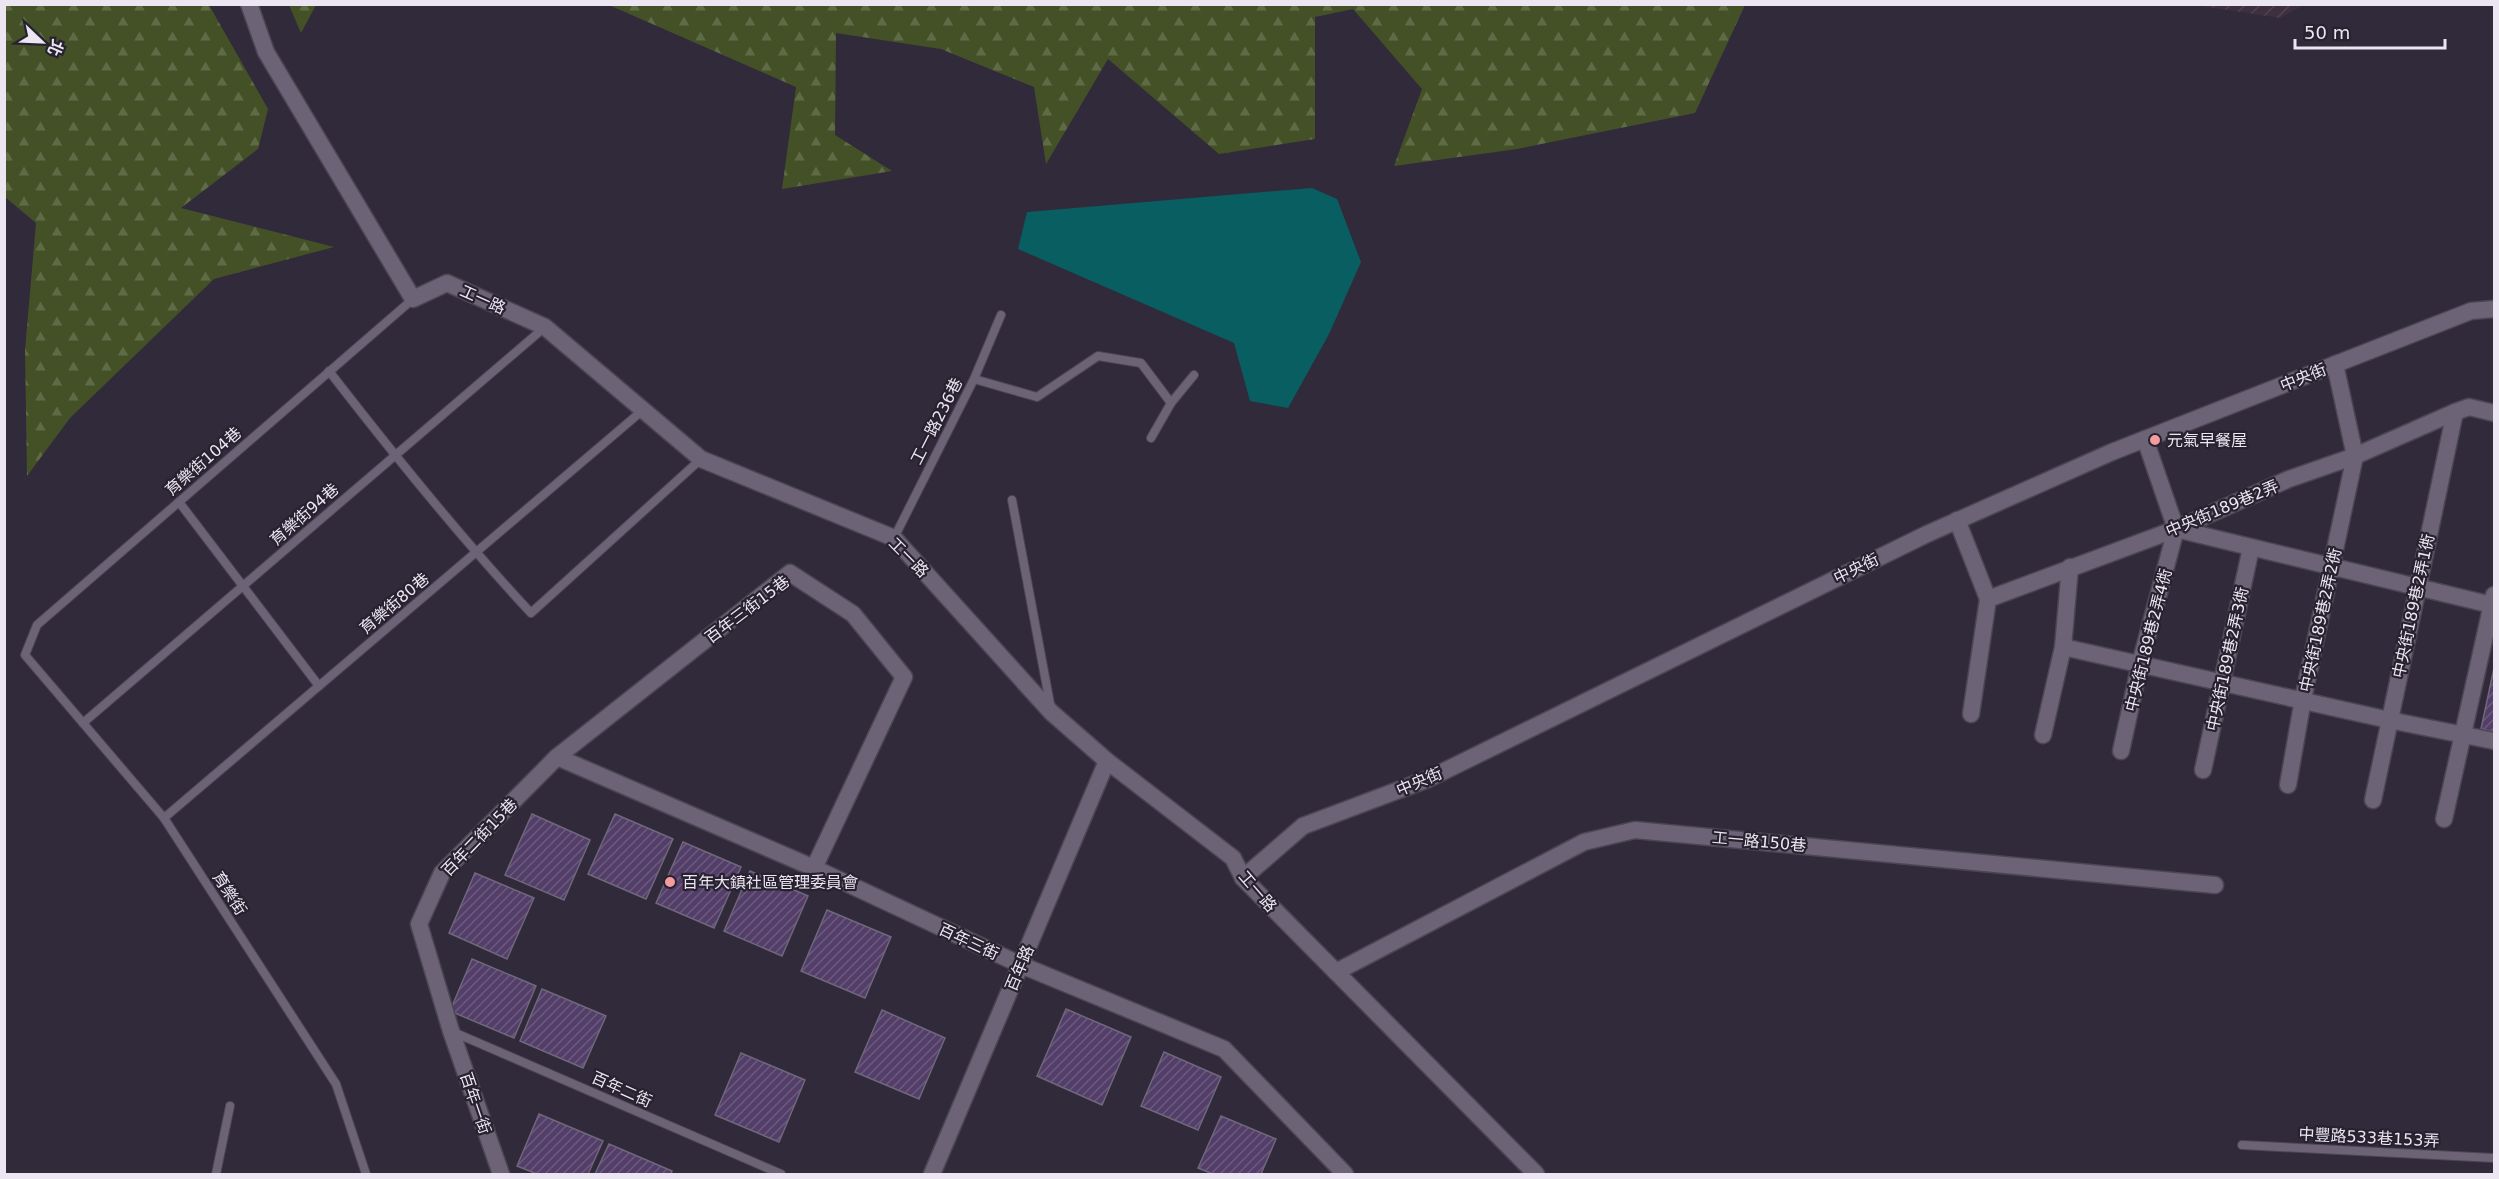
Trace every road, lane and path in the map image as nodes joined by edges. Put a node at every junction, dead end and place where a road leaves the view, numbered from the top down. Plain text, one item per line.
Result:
1 (249, 4) edge
2 (413, 299) junction
3 (2494, 309) edge
4 (1001, 315) dead end
5 (545, 327) junction
6 (2335, 364) junction
7 (329, 371) junction
8 (1194, 375) dead end
9 (974, 379) junction
10 (1171, 403) junction
11 (643, 410) junction
12 (2455, 411) junction
13 (2494, 413) edge
14 (1151, 438) dead end
15 (2145, 439) junction
16 (395, 456) junction
17 (2355, 456) junction
18 (701, 459) junction
19 (1012, 500) dead end
20 (179, 502) junction
21 (1957, 520) junction
22 (2176, 529) junction
23 (894, 538) junction
24 (2251, 548) junction
25 (475, 553) junction
26 (2331, 565) junction
27 (2070, 567) junction
28 (244, 585) junction
29 (2417, 587) junction
30 (1988, 599) junction
31 (2493, 599) edge
32 (2063, 647) junction
33 (25, 655) joint
34 (2140, 664) junction
35 (2223, 681) junction
36 (319, 686) junction
37 (2303, 699) junction
38 (1052, 712) junction
39 (1971, 714) dead end
40 (2389, 720) junction
41 (83, 723) junction
42 (2464, 734) junction
43 (2043, 735) dead end
44 (2494, 741) edge
45 (2121, 751) dead end
46 (557, 757) junction
47 (1107, 761) junction
48 (2203, 770) dead end
49 (2288, 785) dead end
50 (2373, 800) dead end
51 (164, 818) junction
52 (2444, 819) dead end
53 (814, 868) junction
54 (1243, 878) junction
55 (2215, 885) dead end
56 (1021, 965) junction
57 (1336, 972) junction
58 (451, 1031) junction
59 (230, 1106) dead end
60 (2242, 1145) dead end
61 (2494, 1158) edge
62 (216, 1174) edge
63 (366, 1174) edge
64 (501, 1174) edge
65 (781, 1174) edge
66 (932, 1174) edge
67 (1345, 1174) edge
68 (1536, 1174) edge

1 - 2 street
2 - 5 street, 工一路
2 - 7 lane, 育樂街104巷
3 - 6 street, 中央街
4 - 9 lane, 工一路236巷
5 - 11 street, 工一路
5 - 16 lane, 育樂街94巷
6 - 15 street, 中央街
6 - 17 street
7 - 16 lane
7 - 20 lane, 育樂街104巷
8 - 10 lane
9 - 10 lane
9 - 23 lane, 工一路236巷
10 - 14 lane
11 - 18 street, 工一路
11 - 25 lane, 育樂街80巷
12 - 13 street
12 - 17 street, 中央街189巷2弄
12 - 29 street, 中央街189巷2弄1衖
15 - 21 street, 中央街
15 - 22 street
16 - 25 lane
16 - 28 lane, 育樂街94巷
17 - 22 street, 中央街189巷2弄
17 - 26 street, 中央街189巷2弄2衖
18 - 23 street, 工一路
18 - 25 lane
19 - 38 lane
20 - 28 lane
20 - 33 lane, 育樂街104巷
21 - 30 street
21 - 54 street, 中央街
22 - 24 street
22 - 27 street, 中央街189巷2弄
22 - 34 street, 中央街189巷2弄4衖
23 - 38 street, 工一路
24 - 26 street
24 - 35 street, 中央街189巷2弄3衖
25 - 36 lane, 育樂街80巷
26 - 29 street
26 - 37 street, 中央街189巷2弄2衖
27 - 30 street, 中央街189巷2弄
27 - 32 street
28 - 36 lane
28 - 41 lane, 育樂街94巷
29 - 31 street
29 - 40 street, 中央街189巷2弄1衖
30 - 39 street
31 - 42 street
32 - 34 street
32 - 43 street
33 - 41 lane, 育樂街
34 - 35 street
34 - 45 street, 中央街189巷2弄4衖
35 - 37 street
35 - 48 street, 中央街189巷2弄3衖
36 - 51 lane, 育樂街80巷
37 - 40 street
37 - 49 street, 中央街189巷2弄2衖
38 - 47 street, 工一路
40 - 42 street
40 - 50 street, 中央街189巷2弄1衖
41 - 51 lane, 育樂街
42 - 44 street
42 - 52 street
46 - 53 street, 百年三街
46 - 53 street, 百年三街15巷
46 - 58 street, 百年二街15巷
47 - 54 street, 工一路
47 - 56 street, 百年路
51 - 63 lane, 育樂街
53 - 56 street, 百年三街
54 - 57 street, 工一路
55 - 57 street, 工一路150巷
56 - 66 street, 百年路
56 - 67 street, 百年三街
57 - 68 street, 工一路
58 - 64 street, 百年一街
58 - 65 lane, 百年二街
59 - 62 lane
60 - 61 lane, 中豐路533巷153弄

